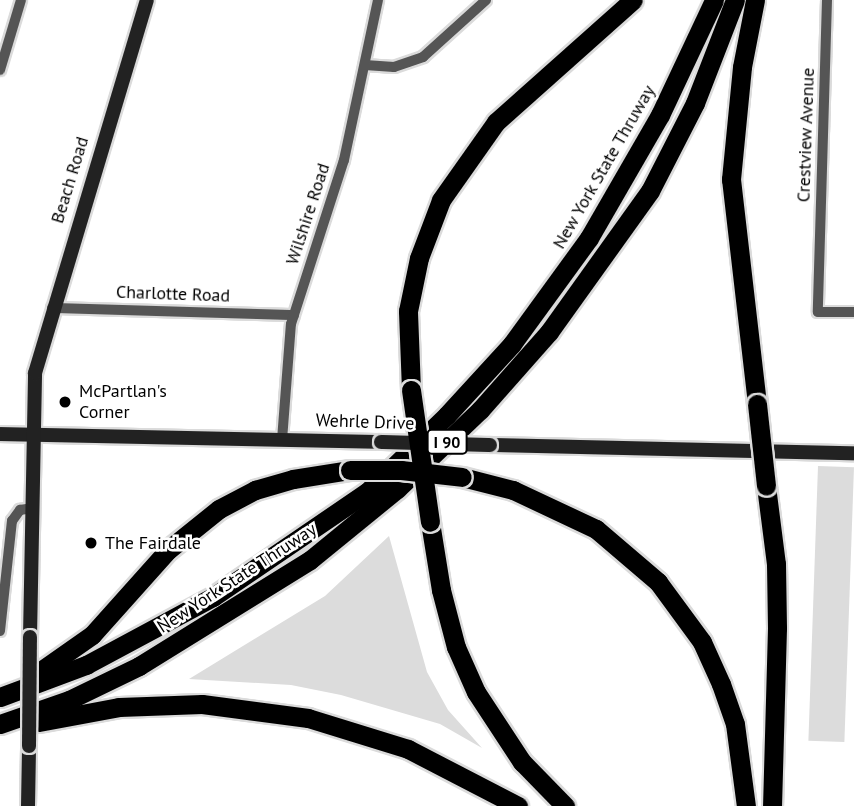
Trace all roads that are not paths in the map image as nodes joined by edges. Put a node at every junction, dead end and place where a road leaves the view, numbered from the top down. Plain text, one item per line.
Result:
1 (21, 0) edge
2 (147, 0) edge
3 (378, 0) edge
4 (486, 0) edge
5 (634, 0) edge
6 (714, 0) edge
7 (735, 0) edge
8 (755, 0) edge
9 (827, 0) edge
10 (365, 65) junction
11 (0, 67) edge
12 (52, 308) junction
13 (854, 312) edge
14 (294, 315) junction
15 (0, 434) edge
16 (33, 435) junction
17 (282, 440) junction
18 (854, 453) edge
19 (32, 508) junction
20 (0, 631) edge
21 (0, 696) edge
22 (0, 724) edge
23 (0, 730) edge
24 (28, 806) edge
25 (518, 806) edge
26 (565, 806) edge
27 (746, 806) edge
28 (772, 806) edge

1 - 11 street
2 - 12 street, Beach Road
3 - 10 street, Wilshire Road
4 - 10 street
5 - 26 highway, bridge
6 - 21 highway, New York State Thruway / I 90
7 - 22 highway, New York State Thruway / I 90
8 - 28 highway, bridge
9 - 13 street, Crestview Avenue
10 - 14 street, Wilshire Road
12 - 14 street, Charlotte Road
12 - 16 street, Beach Road
14 - 17 street, Wilshire Road
15 - 16 street, Wehrle Drive
16 - 17 street, Wehrle Drive
16 - 19 street, Beach Road
17 - 18 street, Wehrle Drive, bridge
19 - 20 street
19 - 24 street, Beach Road, bridge
21 - 27 highway, bridge
23 - 25 highway

